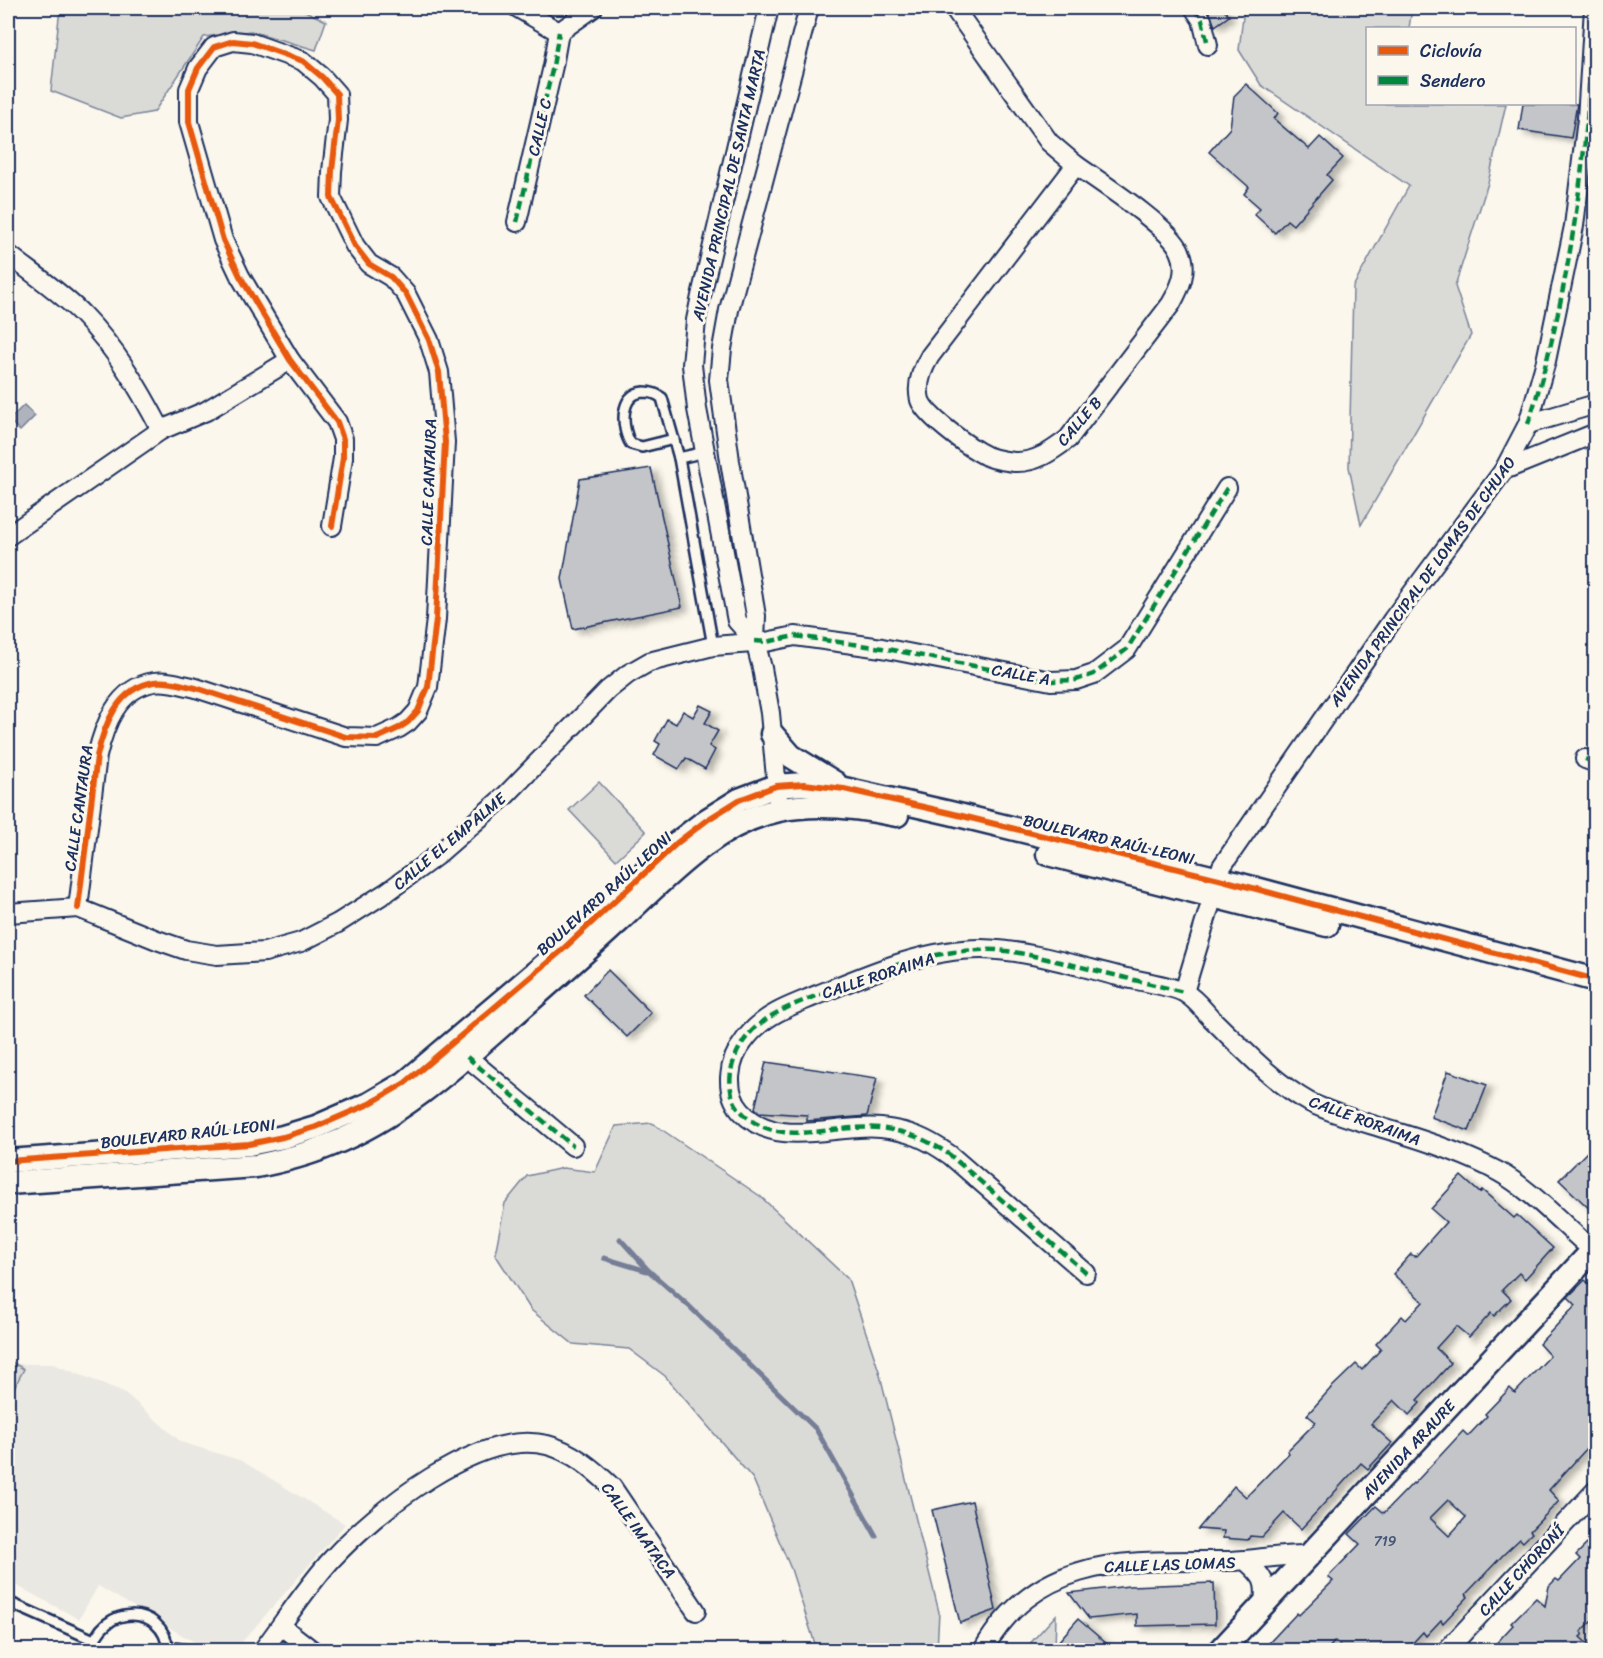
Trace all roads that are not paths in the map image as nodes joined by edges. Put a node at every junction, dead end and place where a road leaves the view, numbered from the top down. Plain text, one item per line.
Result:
1 (518, 8) edge
2 (593, 8) edge
3 (769, 8) edge
4 (809, 8) edge
5 (954, 8) edge
6 (1194, 8) edge
7 (1593, 8) edge
8 (559, 32) junction
9 (1209, 45) dead end
10 (1076, 165) junction
11 (517, 222) dead end
12 (8, 254) edge
13 (290, 360) junction
14 (1596, 404) edge
15 (1528, 424) junction
16 (161, 430) junction
17 (1596, 433) edge
18 (674, 439) junction
19 (705, 452) junction
20 (679, 458) junction
21 (1504, 470) junction
22 (1227, 488) dead end
23 (332, 526) dead end
24 (8, 536) edge
25 (755, 641) junction
26 (713, 646) junction
27 (772, 734) junction
28 (776, 786) junction
29 (844, 789) junction
30 (779, 810) junction
31 (1216, 888) junction
32 (78, 908) junction
33 (8, 913) edge
34 (1596, 980) edge
35 (1184, 992) junction
36 (1596, 994) edge
37 (467, 1057) junction
38 (573, 1146) dead end
39 (8, 1161) edge
40 (8, 1183) edge
41 (1594, 1250) edge
42 (1086, 1272) dead end
43 (1596, 1490) edge
44 (1309, 1556) junction
45 (1246, 1561) junction
46 (8, 1602) edge
47 (1264, 1604) junction
48 (696, 1611) dead end
49 (281, 1626) junction
50 (93, 1645) edge
51 (168, 1649) edge
52 (187, 1650) edge
53 (263, 1650) edge
54 (312, 1650) edge
55 (983, 1650) edge
56 (1221, 1650) edge
57 (1446, 1650) edge

1 - 8 street
2 - 8 street
3 - 19 street, AVENIDA PRINCIPAL DE SANTA MARTA
4 - 25 street, AVENIDA PRINCIPAL DE SANTA MARTA
5 - 10 street, CALLE B
6 - 9 street
7 - 15 street, AVENIDA PRINCIPAL DE LOMAS DE CHUAO
8 - 11 street, CALLE C
10 - 10 street, CALLE B
12 - 16 street
13 - 16 street
13 - 23 street, CALLE CANTAURA
13 - 32 street, CALLE CANTAURA
14 - 15 street
15 - 21 street, AVENIDA PRINCIPAL DE LOMAS DE CHUAO
16 - 24 street
17 - 21 street
18 - 18 lane
18 - 20 lane
19 - 20 lane
19 - 25 street, AVENIDA PRINCIPAL DE SANTA MARTA
20 - 26 lane
21 - 31 street, AVENIDA PRINCIPAL DE LOMAS DE CHUAO
22 - 25 street, CALLE A
25 - 26 street, CALLE EL EMPALME
25 - 27 street, AVENIDA PRINCIPAL DE SANTA MARTA
26 - 32 street, CALLE EL EMPALME
27 - 28 street, AVENIDA PRINCIPAL DE SANTA MARTA
27 - 29 street
28 - 29 street, BOULEVARD RAÚL LEONI
28 - 30 street, AVENIDA PRINCIPAL DE SANTA MARTA
28 - 39 street, BOULEVARD RAÚL LEONI
29 - 31 street, BOULEVARD RAÚL LEONI
30 - 31 street, BOULEVARD RAÚL LEONI
30 - 37 street, BOULEVARD RAÚL LEONI
31 - 34 street, BOULEVARD RAÚL LEONI
31 - 35 street, AVENIDA PRINCIPAL DE LOMAS DE CHUAO
31 - 36 street, BOULEVARD RAÚL LEONI
32 - 33 street
35 - 41 street, CALLE RORAIMA
35 - 42 street, CALLE RORAIMA
37 - 38 street
37 - 40 street, BOULEVARD RAÚL LEONI
41 - 44 street, AVENIDA ARAURE
43 - 57 street, CALLE CHORONÍ
44 - 45 street, CALLE LAS LOMAS
44 - 47 street, AVENIDA ARAURE
45 - 47 street, CALLE LAS LOMAS
45 - 55 street, CALLE LAS LOMAS
46 - 50 lane
47 - 56 street, AVENIDA ARAURE
48 - 49 street, CALLE IMATACA
49 - 53 street, CALLE IMATACA
49 - 54 street
50 - 51 lane
51 - 52 lane

